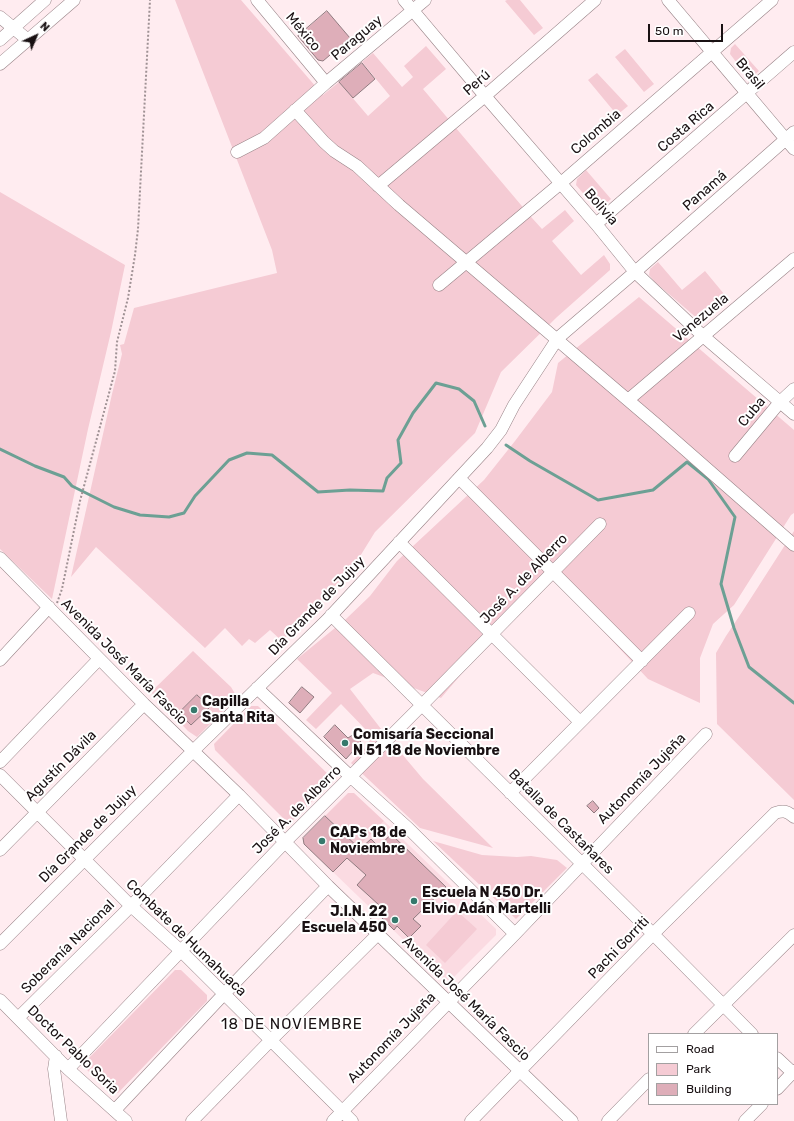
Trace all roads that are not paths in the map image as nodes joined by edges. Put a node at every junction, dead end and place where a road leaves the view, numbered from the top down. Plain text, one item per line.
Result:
1 (45, 0) edge
2 (74, 0) edge
3 (257, 0) edge
4 (404, 0) edge
5 (424, 0) edge
6 (595, 0) edge
7 (668, 0) edge
8 (772, 0) edge
9 (412, 10) junction
10 (0, 17) edge
11 (14, 29) junction
12 (0, 40) edge
13 (28, 40) junction
14 (712, 51) junction
15 (794, 52) edge
16 (0, 64) edge
17 (326, 83) junction
18 (746, 94) junction
19 (485, 96) junction
20 (295, 110) junction
21 (790, 136) edge
22 (794, 149) edge
23 (237, 152) dead end
24 (561, 183) junction
25 (378, 186) junction
26 (596, 224) junction
27 (794, 259) edge
28 (466, 262) junction
29 (635, 272) junction
30 (439, 285) dead end
31 (703, 336) junction
32 (556, 340) junction
33 (794, 389) edge
34 (628, 400) junction
35 (780, 402) junction
36 (794, 414) edge
37 (735, 456) dead end
38 (459, 478) junction
39 (600, 524) dead end
40 (399, 542) junction
41 (794, 545) edge
42 (0, 559) edge
43 (553, 572) junction
44 (49, 607) junction
45 (689, 613) dead end
46 (331, 615) junction
47 (491, 634) junction
48 (99, 658) junction
49 (0, 660) edge
50 (642, 660) junction
51 (257, 688) junction
52 (144, 704) junction
53 (422, 705) junction
54 (580, 722) junction
55 (706, 734) dead end
56 (193, 751) junction
57 (0, 762) edge
58 (0, 776) edge
59 (351, 777) junction
60 (510, 793) junction
61 (239, 795) junction
62 (37, 812) junction
63 (794, 816) edge
64 (285, 842) junction
65 (0, 850) edge
66 (85, 860) junction
67 (582, 864) junction
68 (328, 886) junction
69 (131, 906) junction
70 (378, 934) junction
71 (515, 934) junction
72 (653, 934) junction
73 (794, 934) edge
74 (0, 944) edge
75 (180, 951) junction
76 (223, 994) junction
77 (0, 1000) edge
78 (449, 1002) junction
79 (722, 1005) junction
80 (18, 1017) junction
81 (695, 1033) edge
82 (751, 1033) edge
83 (270, 1041) junction
84 (56, 1056) junction
85 (778, 1059) edge
86 (68, 1069) junction
87 (520, 1071) junction
88 (794, 1073) edge
89 (648, 1080) edge
90 (778, 1087) edge
91 (761, 1105) edge
92 (115, 1110) junction
93 (342, 1112) junction
94 (61, 1121) edge
95 (126, 1121) edge
96 (192, 1121) edge
97 (333, 1121) edge
98 (352, 1121) edge
99 (471, 1121) edge
100 (572, 1121) edge
101 (608, 1121) edge
102 (745, 1121) edge

1 - 11 street
2 - 13 street
3 - 17 street, México
4 - 9 street, Bolivia
5 - 9 street, Paraguay
6 - 19 street, Perú
7 - 14 street, Brasil
8 - 14 street, Colombia
9 - 17 street, Paraguay
9 - 19 street, Bolivia
10 - 11 street
11 - 12 street
11 - 13 street
13 - 16 street
14 - 18 street, Brasil
14 - 24 street, Colombia
15 - 18 street, Costa Rica
17 - 20 street, Paraguay
18 - 21 street, Brasil
18 - 26 street, Costa Rica
19 - 24 street, Bolivia
19 - 25 street, Perú
20 - 23 street, Paraguay
20 - 25 street
21 - 22 street, Brasil
21 - 29 street, Panamá
24 - 26 street, Bolivia
24 - 28 street, Colombia
25 - 28 street
26 - 29 street, Bolivia
27 - 31 street, Venezuela
28 - 30 street, Colombia
28 - 32 street
29 - 31 street, Bolivia
29 - 32 street, Día Grande de Jujuy
31 - 34 street, Venezuela
31 - 35 street, Bolivia
32 - 34 street
32 - 38 street, Día Grande de Jujuy
33 - 35 street, Cuba
34 - 41 street
35 - 36 street, Bolivia
35 - 37 street, Cuba
38 - 40 street, Día Grande de Jujuy
38 - 43 street
39 - 43 street, José A. de Alberro
40 - 46 street, Día Grande de Jujuy
40 - 47 street
42 - 44 street, Avenida José María Fascio
43 - 47 street, José A. de Alberro
43 - 50 street
44 - 48 street, Avenida José María Fascio
44 - 49 street
45 - 50 street
46 - 51 street, Día Grande de Jujuy
46 - 53 street, Batalla de Castañares
47 - 53 street, José A. de Alberro
47 - 54 street
48 - 52 street, Avenida José María Fascio
48 - 57 street
50 - 54 street
51 - 56 street, Día Grande de Jujuy
51 - 59 street
52 - 56 street, Avenida José María Fascio
52 - 62 street, Agustín Dávila
53 - 59 street, José A. de Alberro
53 - 60 street, Batalla de Castañares
54 - 60 street
55 - 67 street, Autonomía Jujeña
56 - 61 street, Avenida José María Fascio
56 - 66 street, Día Grande de Jujuy
58 - 62 street, Combate de Humahuaca
59 - 64 street, José A. de Alberro
59 - 71 street
60 - 67 street, Batalla de Castañares
61 - 64 street, Avenida José María Fascio
61 - 69 street, Soberanía Nacional
62 - 65 street, Agustín Dávila
62 - 66 street, Combate de Humahuaca
63 - 72 street, Pachi Gorriti
64 - 68 street, Avenida José María Fascio
64 - 75 street, José A. de Alberro
66 - 69 street, Combate de Humahuaca
66 - 74 street, Día Grande de Jujuy
67 - 71 street, Autonomía Jujeña
67 - 72 street, Batalla de Castañares
68 - 70 street, Avenida José María Fascio
68 - 76 street
69 - 75 street, Combate de Humahuaca
69 - 80 street, Soberanía Nacional
70 - 78 street, Avenida José María Fascio
70 - 83 street
71 - 78 street, Autonomía Jujeña
72 - 79 street, Batalla de Castañares
72 - 87 street, Pachi Gorriti
73 - 79 street
75 - 76 street, Combate de Humahuaca
75 - 86 street, José A. de Alberro
76 - 83 street, Combate de Humahuaca
76 - 92 street
77 - 80 street, Doctor Pablo Soria
78 - 87 street, Avenida José María Fascio
78 - 93 street, Autonomía Jujeña
79 - 81 street
79 - 82 street, Batalla de Castañares
80 - 84 street, Doctor Pablo Soria
83 - 93 street, Combate de Humahuaca
83 - 96 street
84 - 86 street, Doctor Pablo Soria
84 - 94 street
85 - 88 street
86 - 92 street, Doctor Pablo Soria
87 - 99 street, Pachi Gorriti
87 - 100 street, Avenida José María Fascio
88 - 90 street
89 - 101 street
91 - 102 street
92 - 95 street, Doctor Pablo Soria
93 - 97 street, Autonomía Jujeña
93 - 98 street, Combate de Humahuaca

